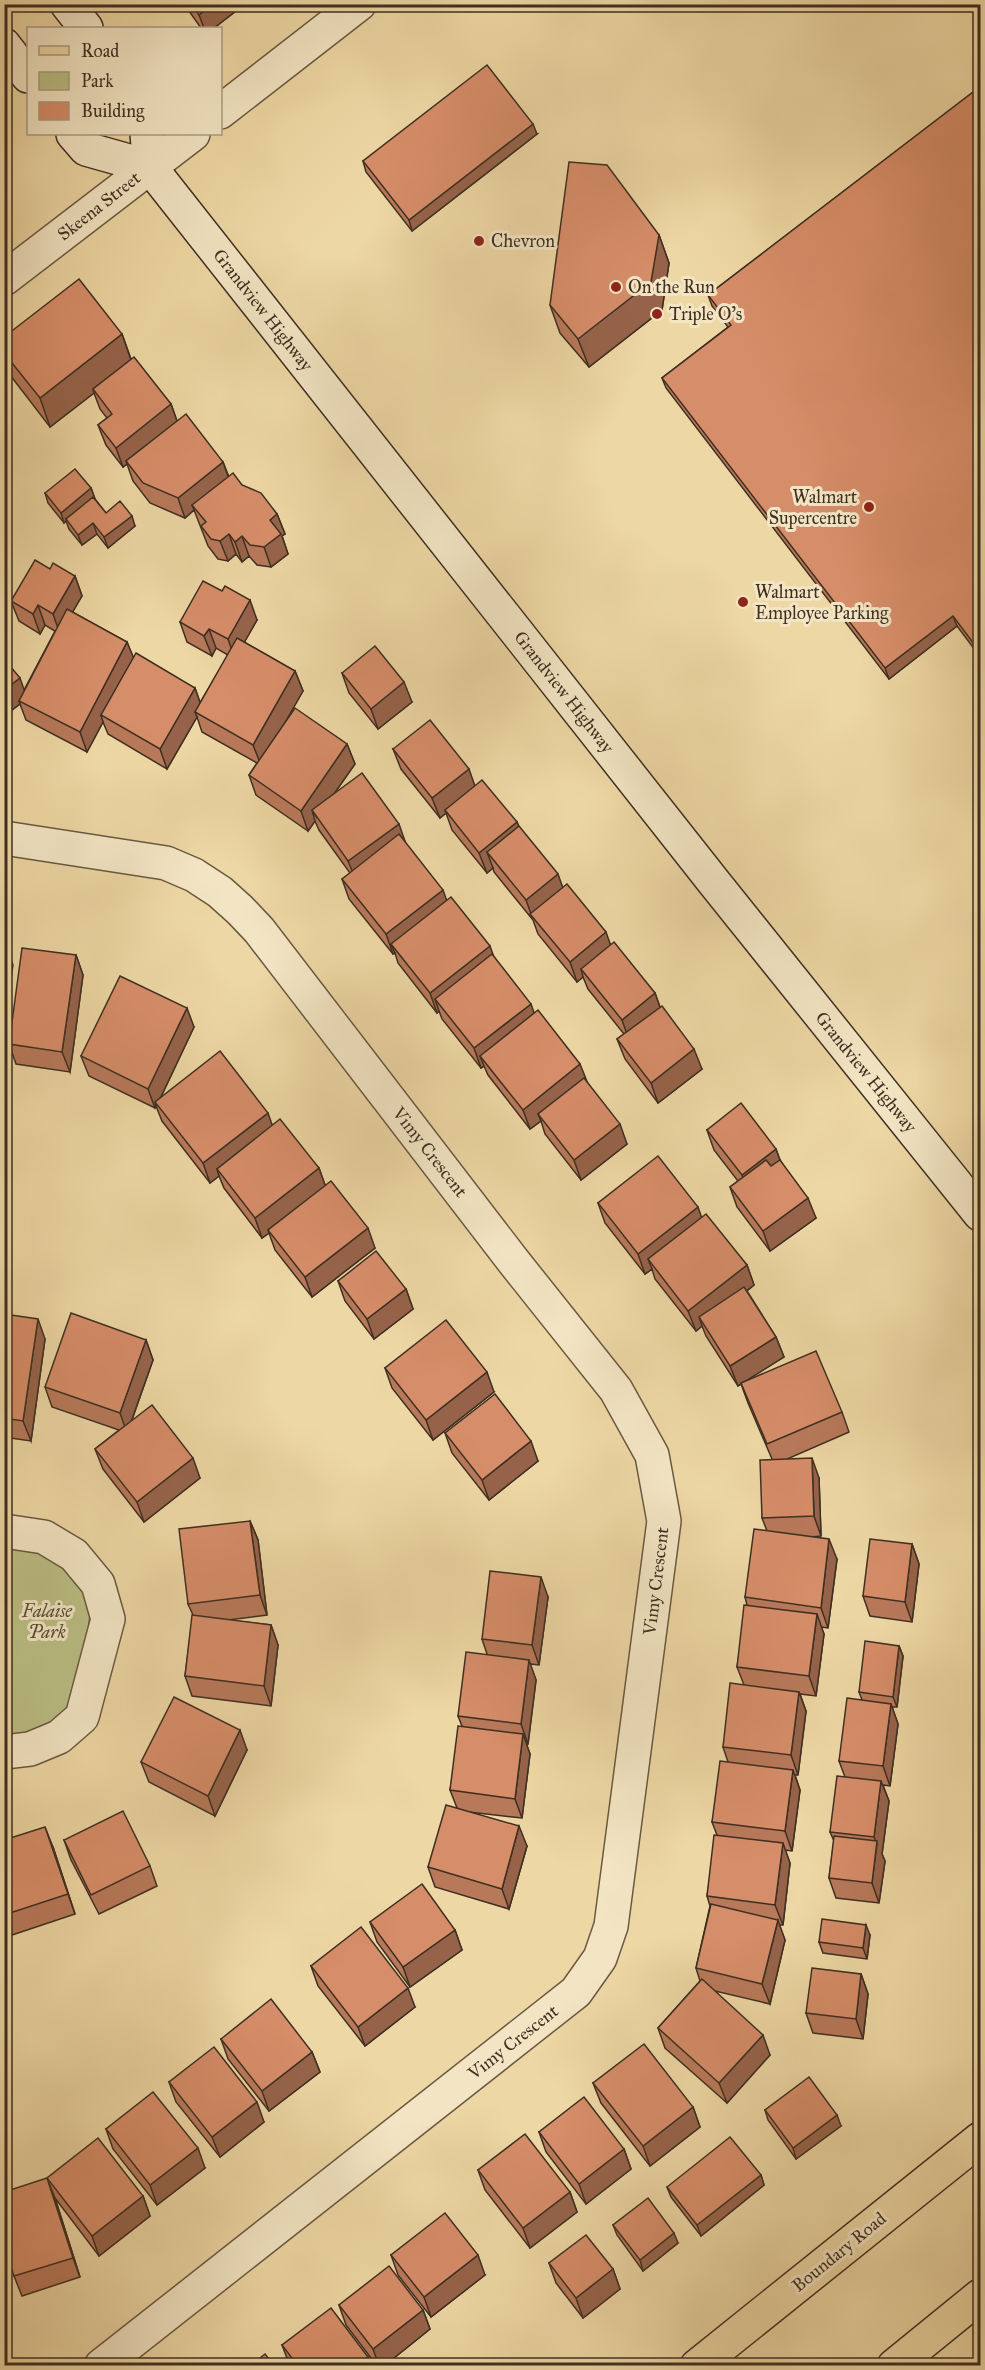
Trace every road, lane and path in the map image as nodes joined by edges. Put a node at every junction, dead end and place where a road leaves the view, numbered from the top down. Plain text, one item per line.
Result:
1 (67, 4) edge
2 (359, 4) edge
3 (85, 27) edge
4 (4, 45) edge
5 (27, 75) edge
6 (222, 110) edge
7 (74, 135) edge
8 (147, 135) edge
9 (192, 135) edge
10 (150, 167) junction
11 (4, 279) edge
12 (4, 838) edge
13 (981, 1214) edge
14 (4, 1531) edge
15 (4, 1752) edge
16 (981, 2139) edge
17 (981, 2296) edge
18 (101, 2366) edge
19 (697, 2366) edge
20 (894, 2366) edge

1 - 3 street
2 - 6 street
4 - 5 street
7 - 10 street
8 - 10 street
9 - 10 street, Skeena Street
10 - 11 street, Skeena Street
10 - 13 street, Grandview Highway
12 - 18 street, Vimy Crescent
14 - 15 street
16 - 19 main road, Boundary Road
17 - 20 main road

